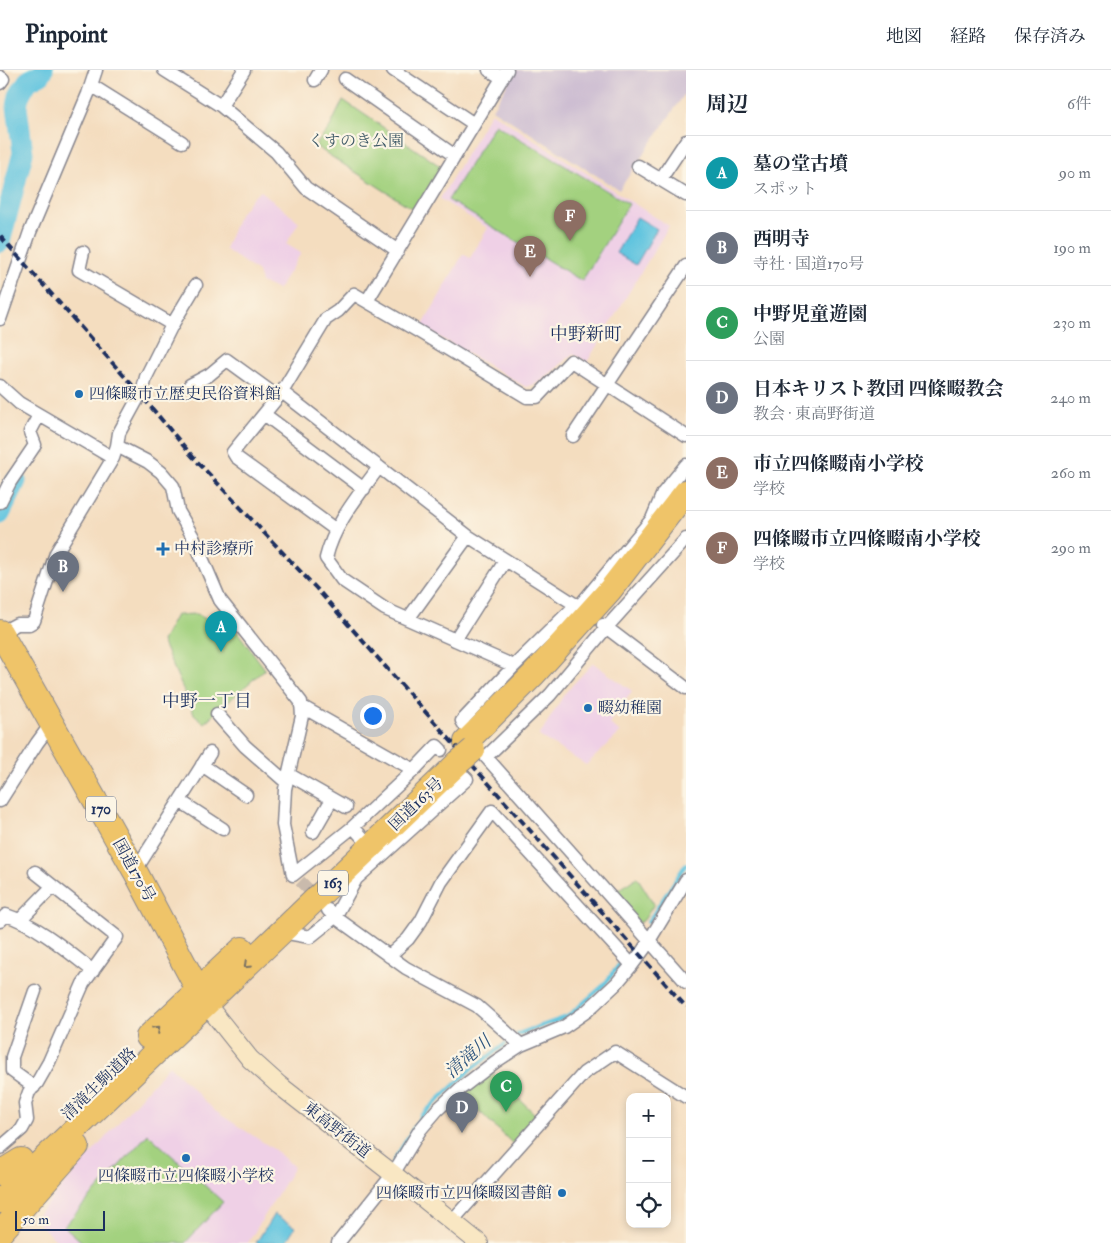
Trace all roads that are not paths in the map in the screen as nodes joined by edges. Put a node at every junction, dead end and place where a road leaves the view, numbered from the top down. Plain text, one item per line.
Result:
1 (96, 70) edge
2 (164, 70) edge
3 (244, 70) edge
4 (393, 70) edge
5 (489, 70) edge
6 (505, 74) edge
7 (0, 77) edge
8 (345, 80) dead end
9 (0, 83) edge
10 (91, 85) junction
11 (221, 106) junction
12 (474, 124) junction
13 (686, 141) edge
14 (182, 142) dead end
15 (455, 156) junction
16 (638, 166) dead end
17 (660, 180) junction
18 (686, 195) edge
19 (398, 251) junction
20 (83, 252) dead end
21 (686, 266) edge
22 (196, 285) dead end
23 (367, 301) junction
24 (0, 319) edge
25 (173, 325) junction
26 (190, 384) dead end
27 (607, 384) junction
28 (0, 386) edge
29 (280, 394) junction
30 (264, 414) junction
31 (39, 415) junction
32 (573, 436) dead end
33 (686, 436) edge
34 (115, 452) junction
35 (686, 465) edge
36 (379, 467) junction
37 (364, 489) junction
38 (686, 492) edge
39 (0, 502) edge
40 (686, 512) edge
41 (336, 530) junction
42 (468, 536) junction
43 (686, 539) edge
44 (505, 561) junction
45 (581, 606) junction
46 (408, 619) junction
47 (605, 626) junction
48 (0, 633) edge
49 (455, 640) junction
50 (514, 666) junction
51 (686, 688) edge
52 (301, 706) junction
53 (217, 714) dead end
54 (51, 724) junction
55 (466, 752) junction
56 (210, 753) dead end
57 (202, 765) junction
58 (414, 770) junction
59 (287, 778) junction
60 (246, 795) dead end
61 (332, 799) junction
62 (0, 801) edge
63 (180, 801) junction
64 (346, 807) dead end
65 (223, 829) dead end
66 (312, 832) dead end
67 (358, 833) junction
68 (136, 871) junction
69 (35, 872) dead end
70 (685, 884) edge
71 (52, 886) junction
72 (332, 914) junction
73 (20, 920) junction
74 (0, 921) edge
75 (282, 932) junction
76 (648, 940) junction
77 (389, 956) junction
78 (632, 965) junction
79 (93, 971) junction
80 (686, 982) edge
81 (35, 991) dead end
82 (202, 997) junction
83 (521, 1045) junction
84 (128, 1079) junction
85 (34, 1087) junction
86 (686, 1097) edge
87 (0, 1148) edge
88 (21, 1160) junction
89 (0, 1173) edge
90 (393, 1174) junction
91 (0, 1179) edge
92 (0, 1201) edge
93 (452, 1221) junction
94 (8, 1231) edge
95 (338, 1243) edge
96 (479, 1243) edge

1 - 10 street
2 - 11 street
3 - 11 street
4 - 12 street
5 - 6 street
6 - 12 street
7 - 9 street
8 - 15 street
10 - 14 street
10 - 24 street
11 - 19 street
12 - 15 street
13 - 17 street
15 - 19 street
16 - 17 street
17 - 18 street
19 - 23 street
20 - 25 street
21 - 27 street
22 - 25 street
23 - 27 street
23 - 29 street
25 - 34 street
26 - 29 street
27 - 32 street
27 - 33 street
28 - 31 street
29 - 30 street
29 - 36 street
30 - 37 street
30 - 41 street
31 - 34 street
31 - 39 street
34 - 48 street
34 - 52 street
35 - 45 street
36 - 37 street
36 - 42 street
37 - 41 street
38 - 55 highway, 国道163号 / 163
40 - 55 highway, 国道163号 / 163
41 - 46 street
42 - 44 street
42 - 46 street
43 - 47 street
44 - 45 street
44 - 49 street
45 - 50 street
46 - 49 street
47 - 51 street
47 - 55 street
48 - 54 highway, 国道170号 / 170
49 - 50 street
50 - 55 street
52 - 58 street
52 - 59 street
53 - 59 street
54 - 62 street
54 - 68 highway, 国道170号 / 170
55 - 58 street
55 - 67 highway, 国道163号 / 163
55 - 72 street
55 - 75 highway, 国道163号 / 163
55 - 76 street
56 - 57 street
57 - 60 street
57 - 63 street
58 - 67 street
59 - 61 street
59 - 67 street
61 - 64 street
61 - 66 street
63 - 65 street
63 - 68 street
67 - 82 highway, 国道163号 / 163
68 - 82 highway, 国道170号 / 170
69 - 71 street
70 - 76 street
71 - 73 street
71 - 79 street
72 - 75 street
72 - 77 street
73 - 74 street
73 - 79 street
75 -> 82 highway, 国道163号 / 163
76 - 78 street
76 - 80 street
77 - 78 street
77 - 83 street
78 - 83 street
79 - 85 street
81 - 85 street
82 - 84 highway, 国道163号 / 163
88 -> 82 highway, 清滝生駒道路 / 163
82 - 90 street, 東高野街道
83 - 90 street
84 - 92 highway, 清滝生駒道路 / 163
84 - 94 highway
85 - 87 street
86 - 93 street
88 - 89 highway
88 - 91 highway, 清滝生駒道路 / 163
90 - 93 street, 東高野街道
90 - 95 street
93 - 96 street, 東高野街道

